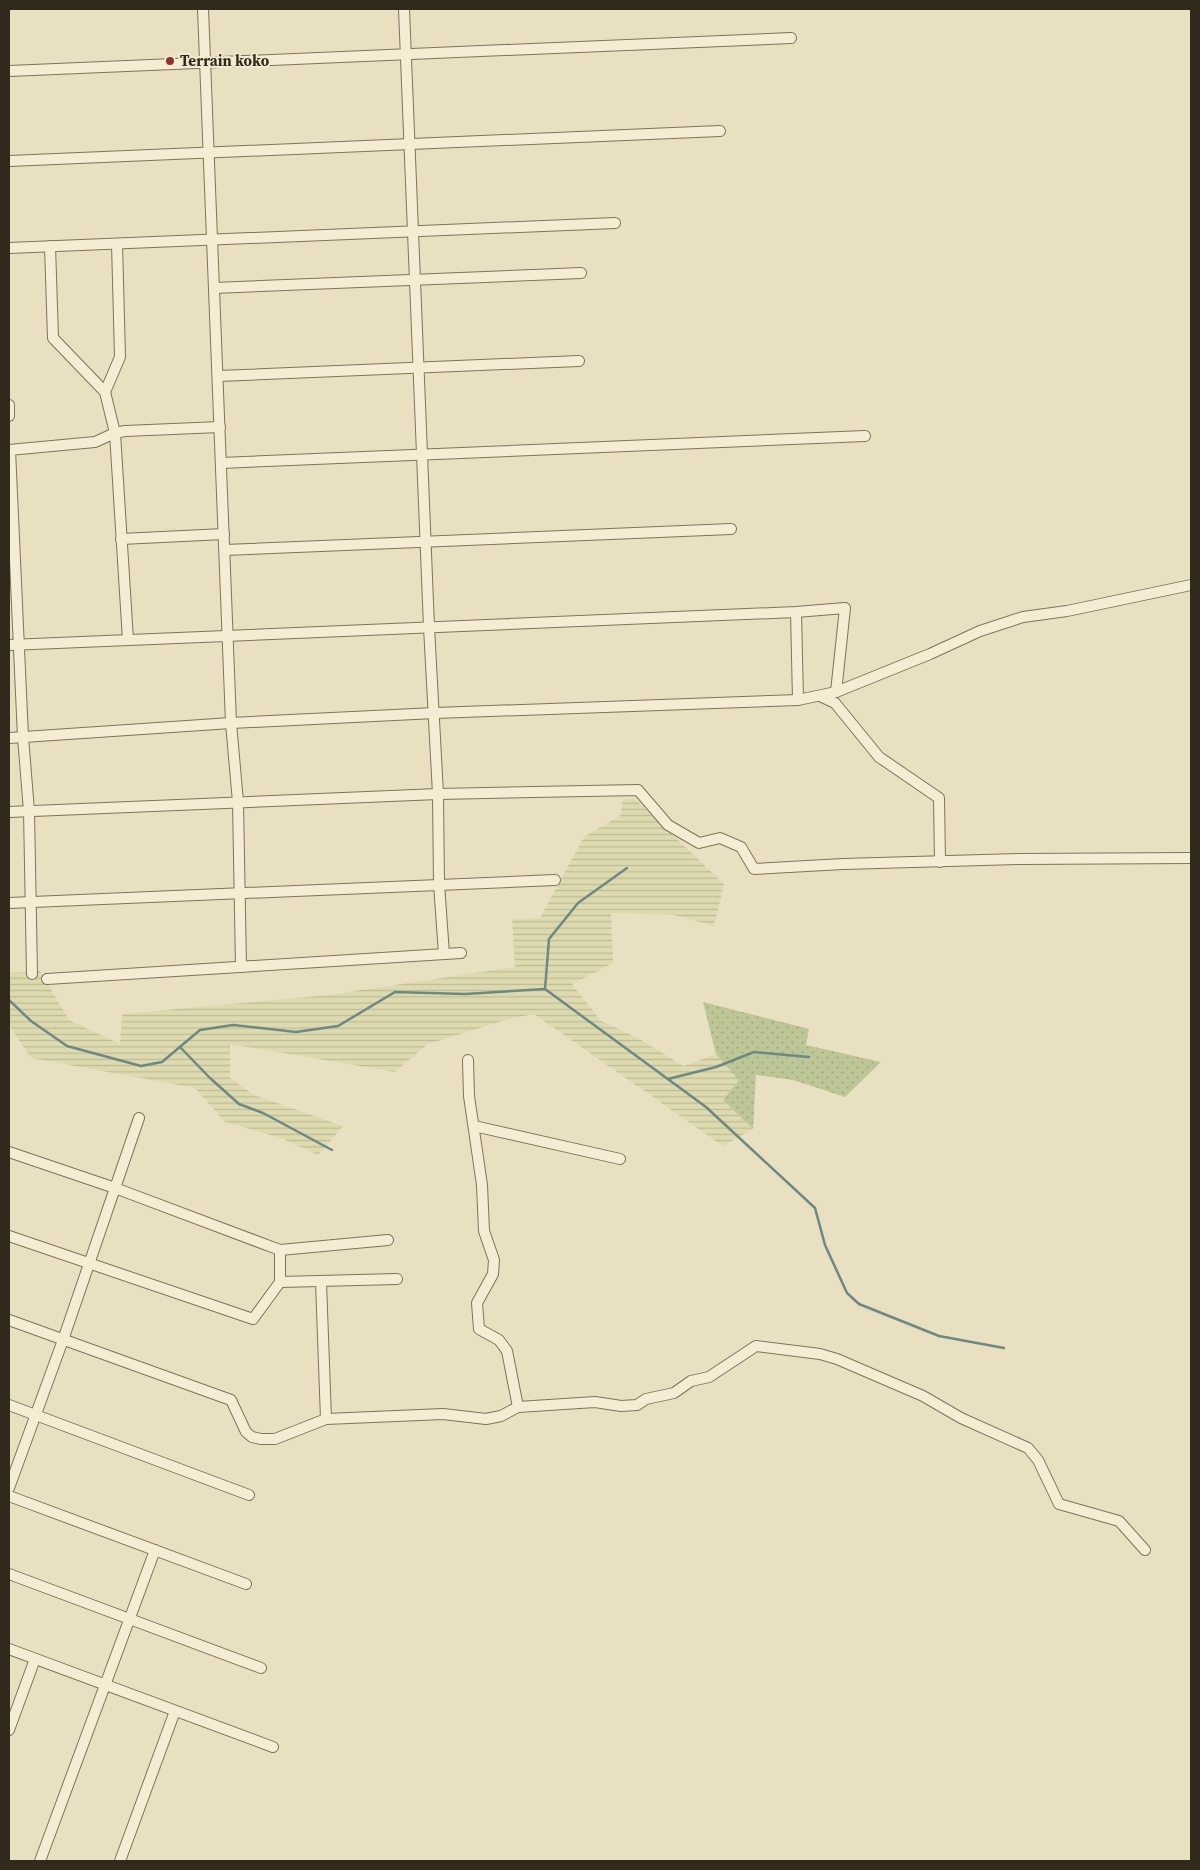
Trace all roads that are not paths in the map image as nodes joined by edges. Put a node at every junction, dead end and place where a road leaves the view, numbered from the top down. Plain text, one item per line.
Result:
1 (203, 9) edge
2 (404, 9) edge
3 (790, 38) dead end
4 (406, 54) junction
5 (205, 62) junction
6 (9, 71) edge
7 (720, 131) dead end
8 (410, 144) junction
9 (209, 153) junction
10 (9, 161) edge
11 (615, 223) dead end
12 (413, 231) junction
13 (212, 240) junction
14 (117, 244) junction
15 (50, 246) junction
16 (9, 248) edge
17 (581, 273) dead end
18 (415, 280) junction
19 (214, 288) junction
20 (579, 361) dead end
21 (419, 368) junction
22 (218, 376) junction
23 (105, 392) junction
24 (9, 405) edge
25 (9, 416) edge
26 (220, 427) junction
27 (115, 433) junction
28 (865, 436) dead end
29 (10, 450) edge
30 (422, 455) junction
31 (221, 463) junction
32 (731, 529) dead end
33 (224, 534) junction
34 (121, 539) junction
35 (426, 542) junction
36 (225, 550) junction
37 (1191, 585) edge
38 (796, 612) junction
39 (429, 627) junction
40 (228, 636) junction
41 (128, 640) junction
42 (14, 645) edge
43 (836, 692) junction
44 (820, 696) junction
45 (798, 700) junction
46 (434, 713) junction
47 (232, 723) junction
48 (23, 737) junction
49 (9, 738) edge
50 (438, 794) junction
51 (238, 802) junction
52 (29, 811) junction
53 (9, 812) edge
54 (1191, 858) edge
55 (940, 862) junction
56 (555, 880) dead end
57 (439, 884) junction
58 (238, 893) junction
59 (30, 902) junction
60 (9, 903) edge
61 (461, 953) dead end
62 (444, 954) junction
63 (241, 966) junction
64 (32, 974) dead end
65 (47, 979) dead end
66 (468, 1060) dead end
67 (139, 1118) dead end
68 (474, 1126) junction
69 (9, 1152) edge
70 (620, 1159) dead end
71 (115, 1188) junction
72 (9, 1236) edge
73 (388, 1240) dead end
74 (280, 1250) junction
75 (89, 1263) junction
76 (397, 1280) dead end
77 (280, 1282) junction
78 (321, 1282) junction
79 (9, 1320) edge
80 (63, 1340) junction
81 (9, 1405) edge
82 (518, 1407) junction
83 (36, 1415) junction
84 (326, 1419) junction
85 (9, 1488) edge
86 (249, 1495) dead end
87 (9, 1496) edge
88 (155, 1550) junction
89 (1145, 1550) dead end
90 (9, 1574) edge
91 (246, 1584) dead end
92 (130, 1619) junction
93 (9, 1649) edge
94 (35, 1659) junction
95 (261, 1668) dead end
96 (106, 1685) junction
97 (175, 1711) junction
98 (9, 1730) edge
99 (273, 1747) dead end
100 (40, 1861) edge
101 (120, 1861) edge

1 - 5 street
2 - 4 street
3 - 4 street
4 - 5 street
4 - 8 street
5 - 6 street
5 - 9 street
7 - 8 street
8 - 9 street
8 - 12 street
9 - 10 street
9 - 13 street
11 - 12 street
12 - 13 street
12 - 18 street
13 - 14 street
13 - 19 street
14 - 15 street
14 - 23 street
15 - 16 street
15 - 23 street
17 - 18 street
18 - 19 street
18 - 21 street
19 - 22 street
20 - 21 street
21 - 22 street
21 - 30 street
22 - 26 street
23 - 27 street
24 - 25 street
26 - 27 street
26 - 31 street
27 - 29 street
27 - 34 street
28 - 30 street
29 - 42 street
30 - 31 street
30 - 35 street
31 - 33 street
32 - 35 street
33 - 34 street
33 - 36 street
34 - 41 street
35 - 36 street
35 - 39 street
36 - 40 street
37 - 43 street
38 - 39 street
38 - 43 street
38 - 45 street
39 - 40 street
39 - 46 street
40 - 41 street
40 - 47 street
41 - 42 street
42 - 48 street
43 - 44 street
44 - 45 street
44 - 55 street
45 - 46 street
46 - 47 street
46 - 50 street
47 - 48 street
47 - 51 street
48 - 49 street
48 - 52 street
50 - 51 street
50 - 55 street
50 - 57 street
51 - 52 street
51 - 58 street
52 - 53 street
52 - 59 street
54 - 55 street
56 - 57 street
57 - 58 street
57 - 62 street
58 - 59 street
58 - 63 street
59 - 60 street
59 - 64 street
61 - 62 street
62 - 63 street
63 - 65 street
66 - 68 street
67 - 71 street
68 - 70 street
68 - 82 street
69 - 71 street
71 - 74 street
71 - 75 street
72 - 75 street
73 - 74 street
74 - 77 street
75 - 77 street
75 - 80 street
76 - 78 street
77 - 78 street
78 - 84 street
79 - 80 street
80 - 83 street
80 - 84 street
81 - 83 street
82 - 84 street
82 - 89 street
83 - 85 street
83 - 86 street
87 - 88 street
88 - 91 street
88 - 92 street
90 - 92 street
92 - 95 street
92 - 96 street
93 - 94 street
94 - 96 street
94 - 98 street
96 - 97 street
96 - 100 street
97 - 99 street
97 - 101 street

